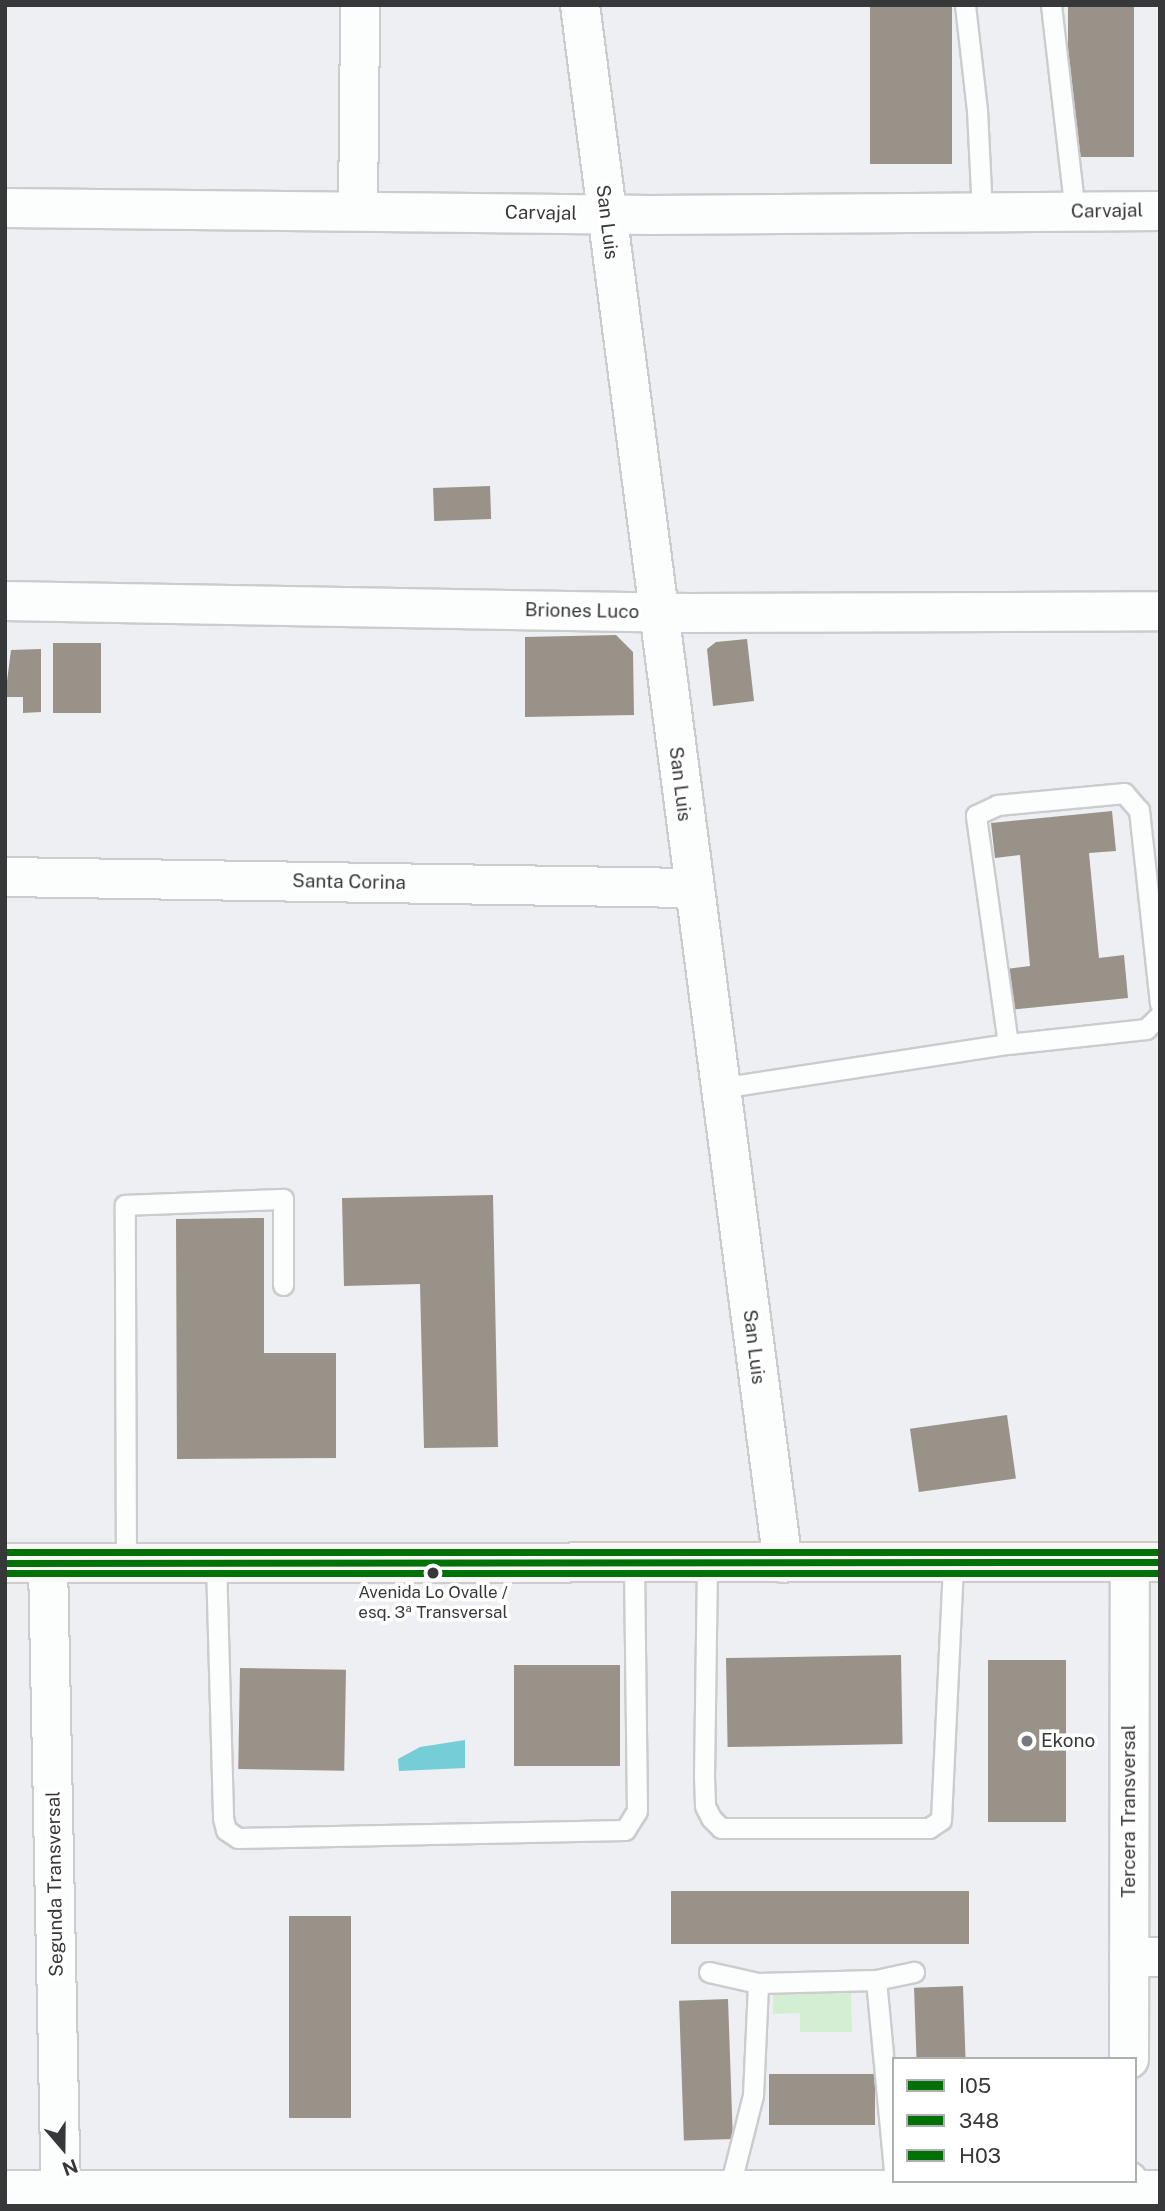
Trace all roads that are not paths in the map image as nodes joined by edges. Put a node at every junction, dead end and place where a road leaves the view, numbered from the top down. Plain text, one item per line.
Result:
1 (360, 5) edge
2 (580, 5) edge
3 (965, 5) edge
4 (1051, 5) edge
5 (5, 208) edge
6 (358, 211) junction
7 (1075, 211) junction
8 (1160, 211) edge
9 (982, 212) junction
10 (606, 213) junction
11 (5, 601) edge
12 (1160, 611) edge
13 (657, 612) junction
14 (5, 877) edge
15 (693, 888) junction
16 (1160, 1004) edge
17 (1160, 1014) edge
18 (1008, 1044) junction
19 (720, 1088) junction
20 (283, 1285) dead end
21 (1145, 1562) edge
22 (5, 1563) edge
23 (48, 1563) junction
24 (216, 1563) junction
25 (634, 1563) junction
26 (707, 1563) junction
27 (783, 1563) junction
28 (953, 1563) junction
29 (127, 1564) junction
30 (1144, 1957) edge
31 (709, 1972) dead end
32 (914, 1972) dead end
33 (876, 1980) junction
34 (758, 1983) junction
35 (1129, 2057) edge
36 (892, 2148) edge
37 (892, 2180) edge
38 (955, 2183) edge
39 (5, 2190) edge
40 (729, 2190) junction
41 (1136, 2192) edge
42 (61, 2198) edge

1 - 6 street
2 - 10 street, San Luis
3 - 9 lane
4 - 7 lane
5 - 6 street, Carvajal
6 - 10 street, Carvajal
7 - 8 street, Carvajal
7 - 9 street, Carvajal
9 - 10 street, Carvajal
10 - 13 street, San Luis
11 - 13 street, Briones Luco
12 - 13 street, Briones Luco
13 - 15 street, San Luis
14 - 15 street, Santa Corina
15 - 19 street, San Luis
16 - 18 lane
17 - 18 lane
18 - 19 lane
19 - 27 street, San Luis
20 - 29 lane
21 - 28 main road
21 - 30 street, Tercera Transversal
22 - 23 main road
23 - 29 main road
23 - 42 street, Segunda Transversal
24 - 25 main road
24 - 25 lane
24 - 29 main road
25 - 26 main road
26 - 27 main road
26 - 28 lane
27 - 28 main road
30 - 35 street, Tercera Transversal
31 - 34 lane
32 - 33 lane
33 - 34 lane
33 - 36 lane
34 - 40 lane
37 - 40 street
38 - 41 street
39 - 42 street
40 - 42 street

